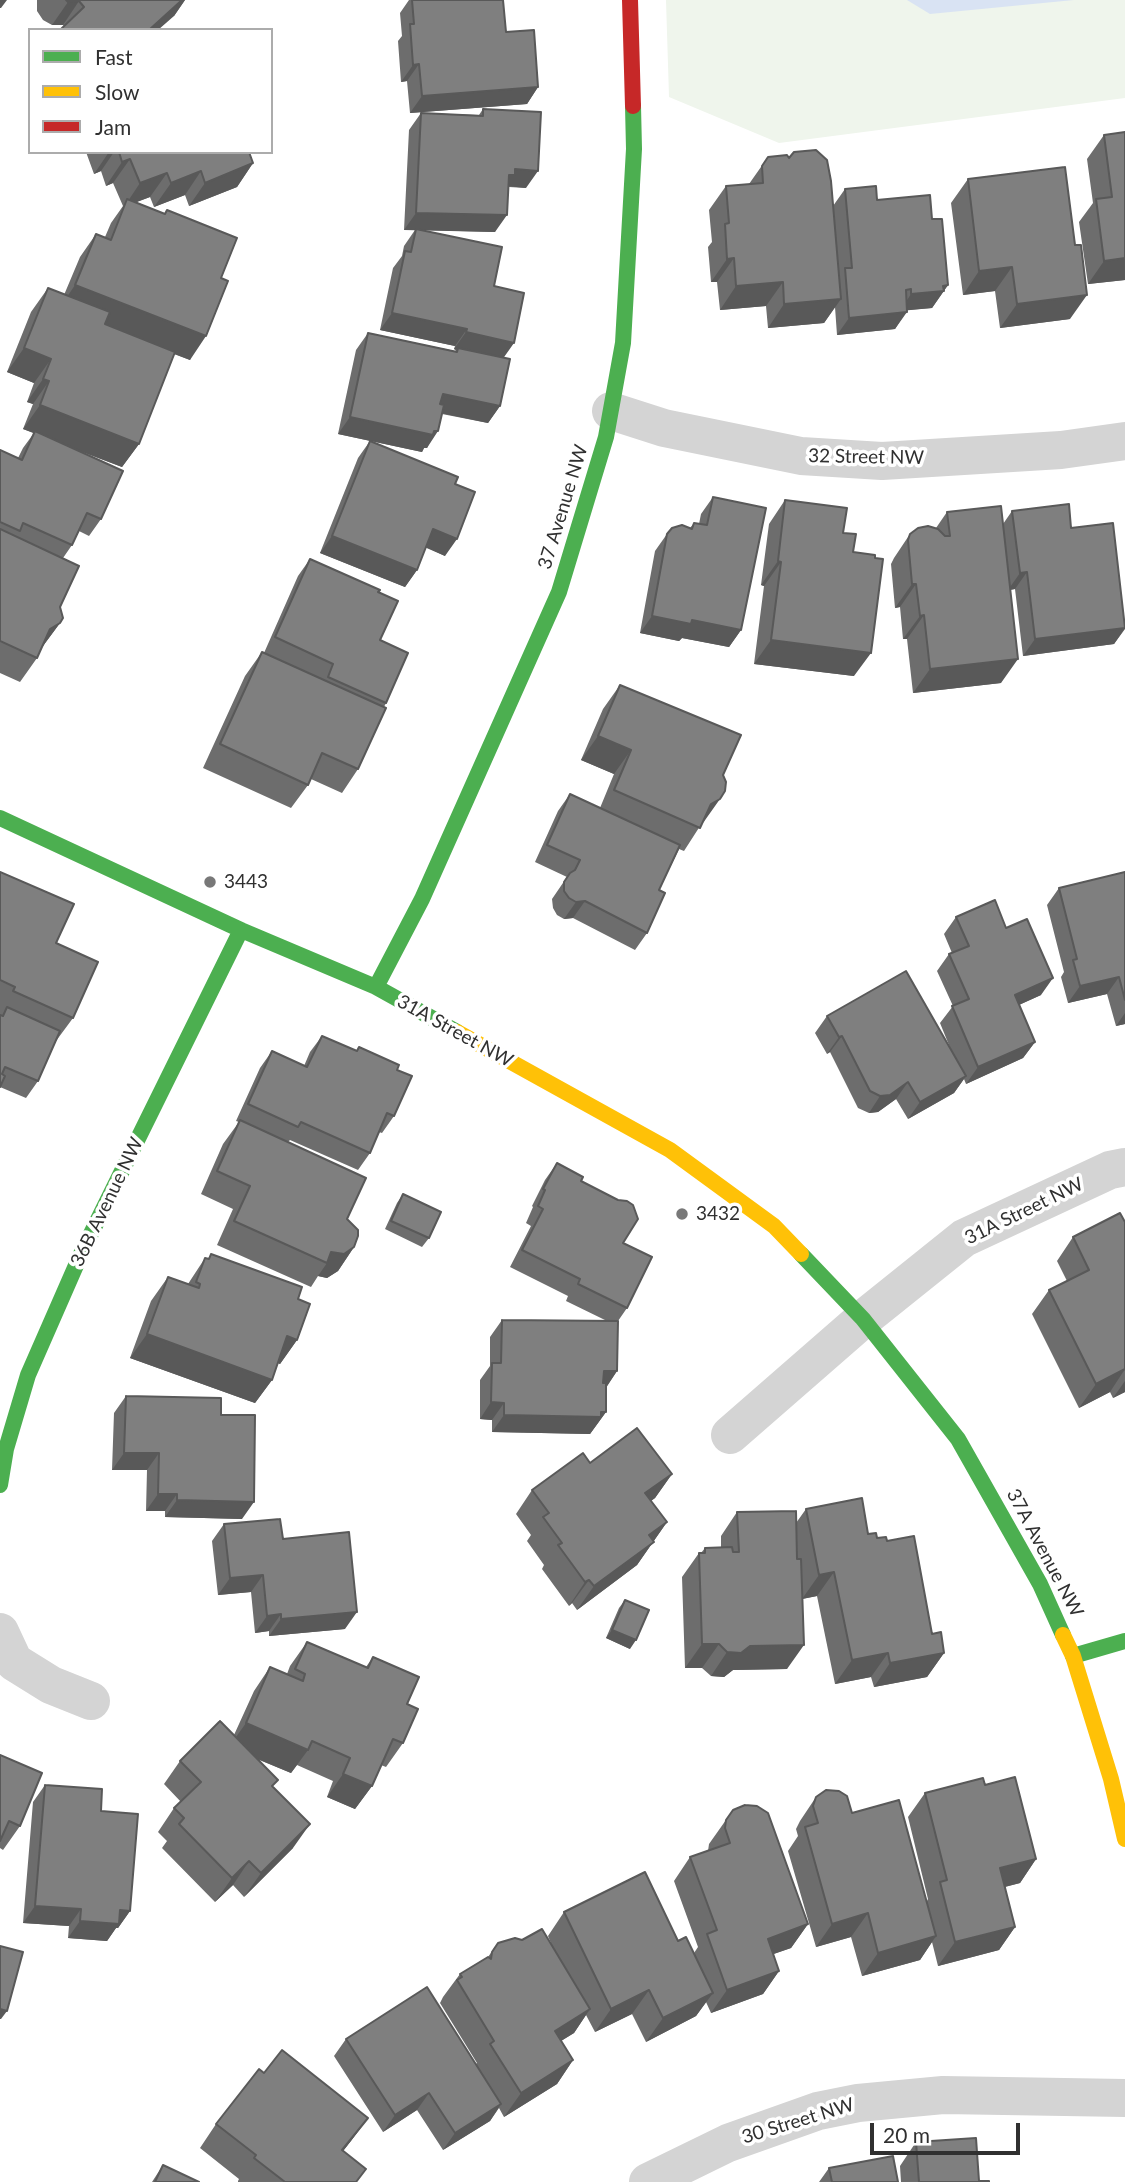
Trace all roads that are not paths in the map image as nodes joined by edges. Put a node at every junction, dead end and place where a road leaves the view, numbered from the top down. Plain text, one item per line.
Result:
1 (629, 0) edge
2 (611, 411) junction
3 (1125, 441) edge
4 (0, 818) edge
5 (241, 930) junction
6 (376, 987) junction
7 (1125, 1167) edge
8 (863, 1319) junction
9 (730, 1435) dead end
10 (0, 1485) edge
11 (0, 1632) edge
12 (1125, 1641) edge
13 (1073, 1656) junction
14 (91, 1701) dead end
15 (1116, 1726) dead end
16 (1097, 1731) junction
17 (1125, 1839) edge
18 (1125, 2098) edge
19 (649, 2182) edge

1 - 2 street, 37 Avenue NW
2 - 3 street, 32 Street NW
2 - 6 street, 37 Avenue NW
4 - 5 street, 31A Street NW
5 - 6 street, 31A Street NW
5 - 10 street, 36B Avenue NW
6 - 8 street, 31A Street NW
7 - 8 street, 31A Street NW
8 - 9 street, 31A Street NW
8 - 13 street, 37A Avenue NW
11 - 14 street
12 - 13 street
13 - 16 street, 37A Avenue NW
15 - 16 street
16 - 17 street, 37A Avenue NW
18 - 19 street, 30 Street NW

